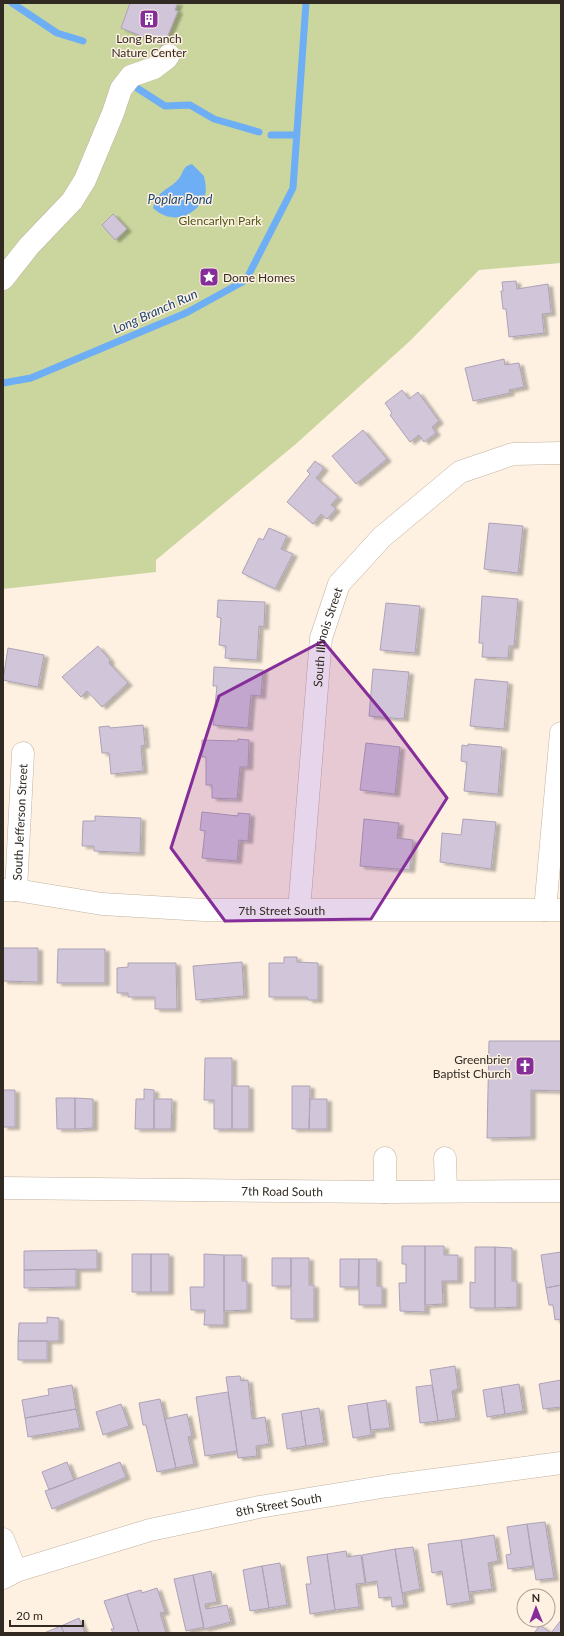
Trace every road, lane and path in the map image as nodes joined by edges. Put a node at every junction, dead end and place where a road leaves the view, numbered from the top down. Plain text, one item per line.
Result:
1 (169, 55) dead end
2 (8, 276) edge
3 (561, 453) edge
4 (561, 733) edge
5 (23, 753) dead end
6 (9, 890) edge
7 (299, 910) junction
8 (553, 910) edge
9 (385, 1158) dead end
10 (445, 1158) dead end
11 (3, 1188) edge
12 (446, 1191) junction
13 (561, 1191) edge
14 (385, 1192) junction
15 (561, 1463) edge
16 (3, 1539) edge
17 (9, 1574) edge

1 - 2 street
3 - 7 street, South Illinois Street
4 - 8 street
5 - 6 street, South Jefferson Street
6 - 7 street, 7th Street South
7 - 8 street, 7th Street South
9 - 14 street
10 - 12 street
11 - 14 street, 7th Road South
12 - 13 street, 7th Road South
12 - 14 street, 7th Road South
15 - 17 street, 8th Street South
16 - 17 street

